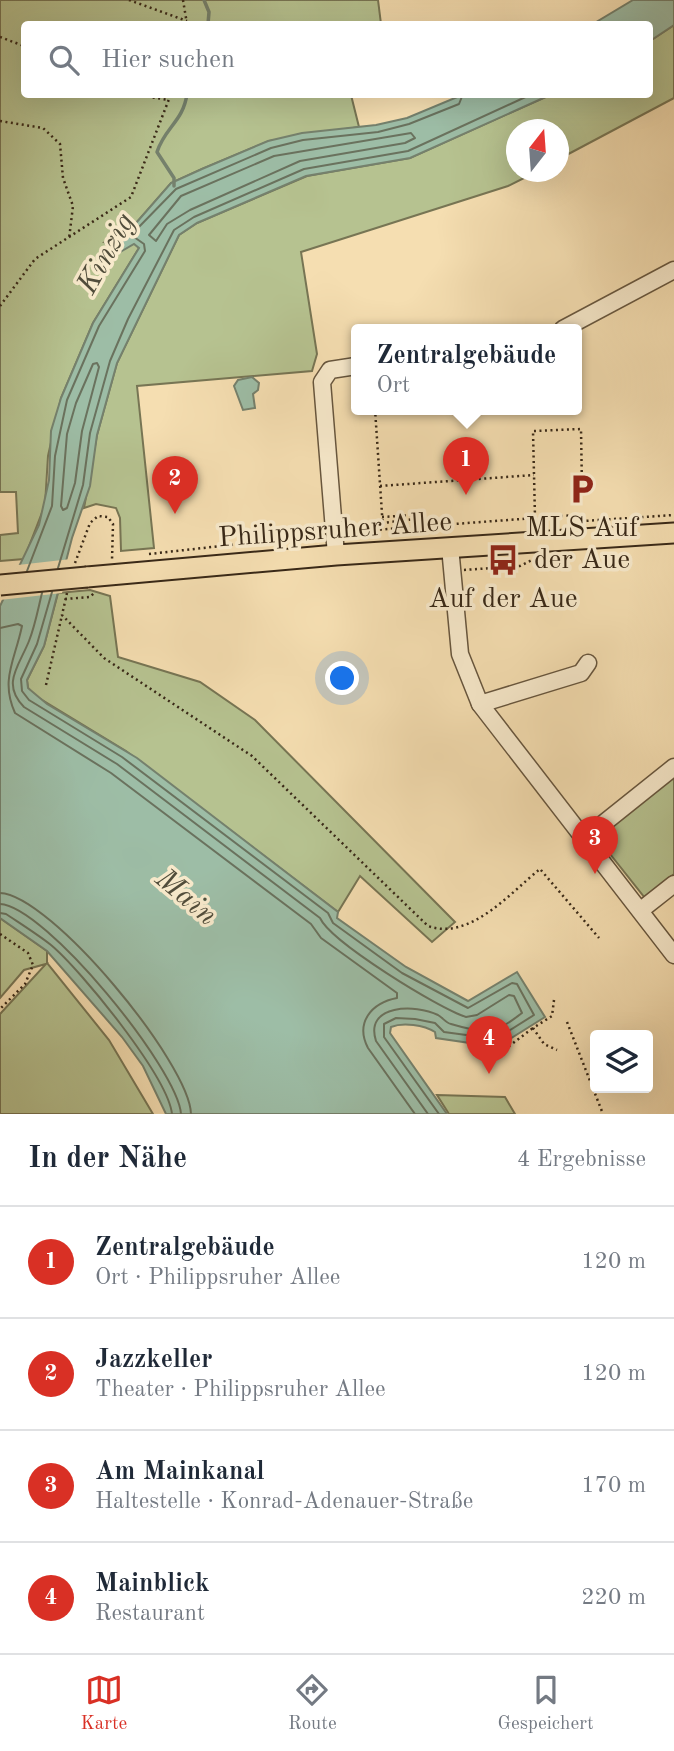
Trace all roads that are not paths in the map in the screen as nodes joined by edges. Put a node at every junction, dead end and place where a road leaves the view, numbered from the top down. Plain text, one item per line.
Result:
1 (674, 270) edge
2 (572, 324) edge
3 (351, 367) edge
4 (674, 533) edge
5 (450, 547) junction
6 (336, 555) junction
7 (0, 585) edge
8 (588, 663) dead end
9 (480, 704) junction
10 (674, 767) edge
11 (584, 839) junction
12 (674, 884) edge
13 (641, 910) junction
14 (674, 955) edge

1 - 2 street
3 - 6 street
4 - 5 main road, Philippsruher Allee
5 - 6 main road, Philippsruher Allee
5 - 9 street
6 - 7 main road, Philippsruher Allee, bridge
8 - 9 street
9 - 11 street
10 - 11 street
11 - 13 street
12 - 13 street
13 - 14 street

